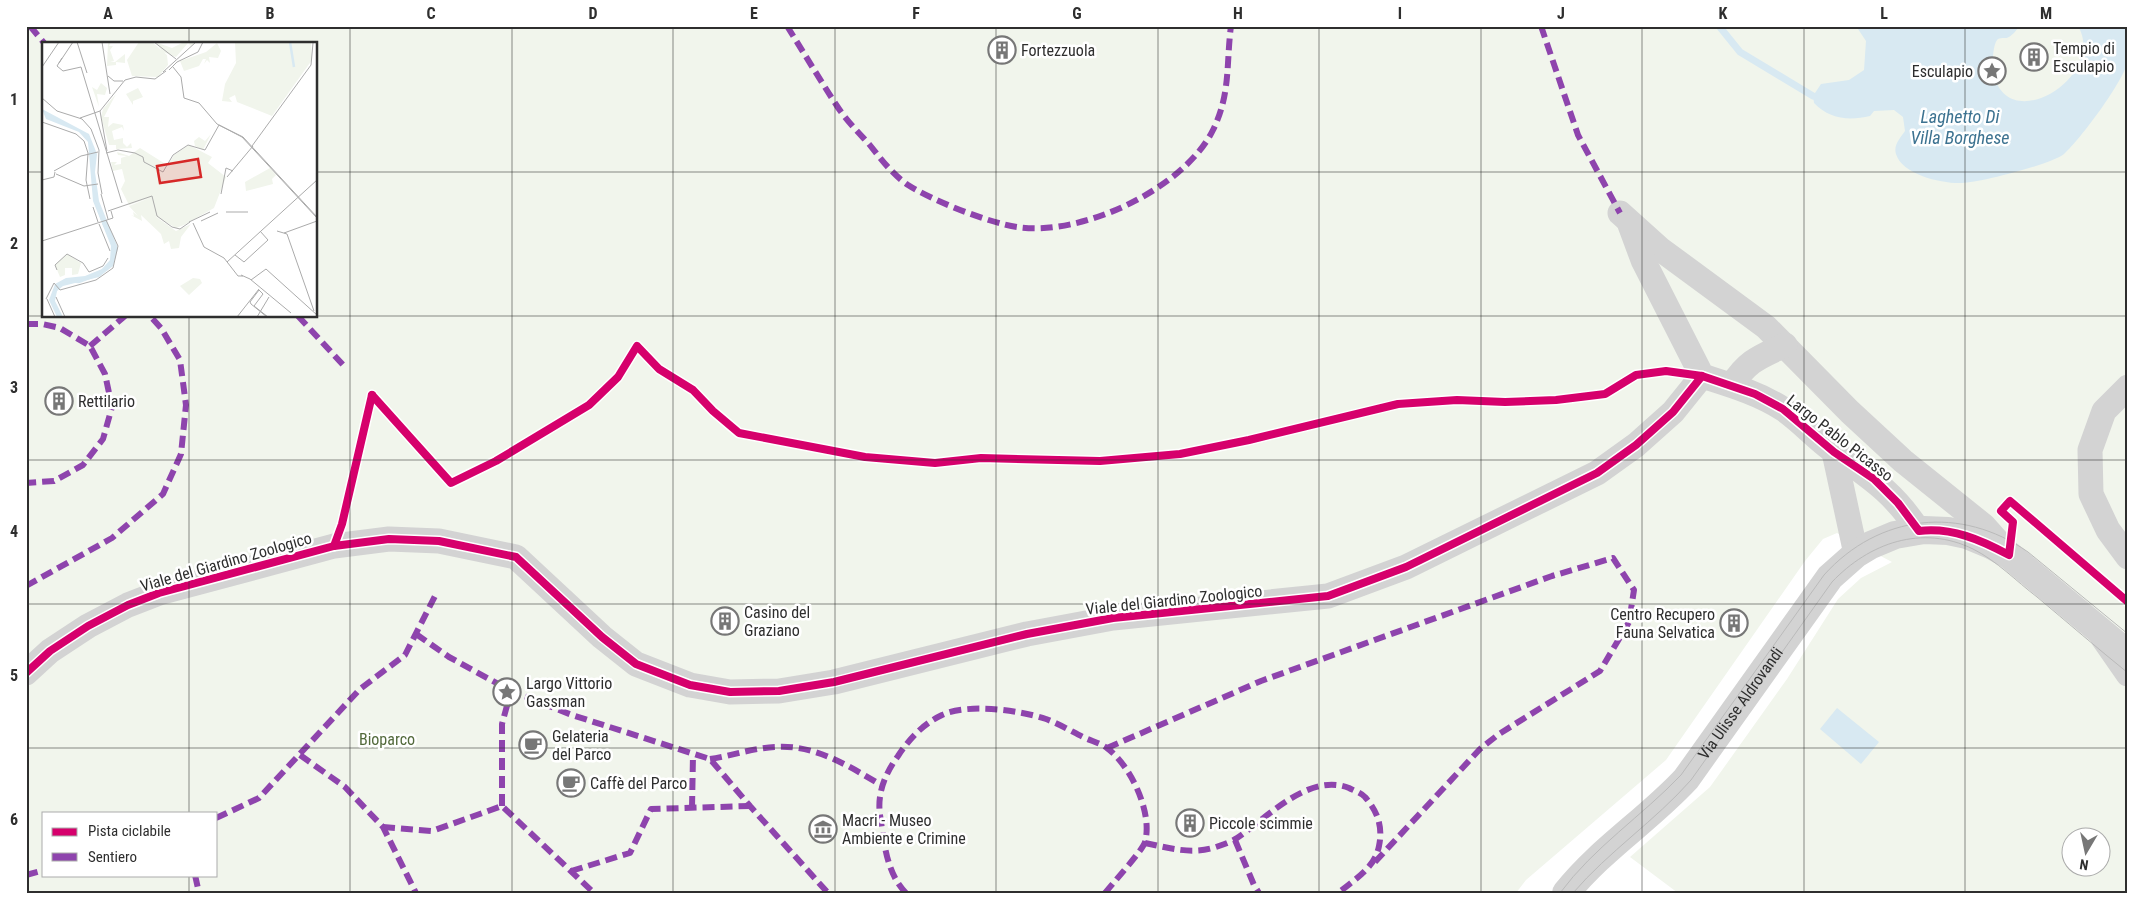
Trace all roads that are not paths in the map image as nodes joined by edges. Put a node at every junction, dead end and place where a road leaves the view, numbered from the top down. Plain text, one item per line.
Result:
1 (1785, 346) junction
2 (1702, 376) junction
3 (1732, 385) junction
4 (2128, 387) edge
5 (1834, 452) junction
6 (1919, 531) junction
7 (1856, 554) junction
8 (2009, 555) junction
9 (2128, 557) edge
10 (2098, 630) junction
11 (2128, 654) edge
12 (26, 673) edge
13 (2128, 674) edge
14 (1566, 893) edge

1 - 2 street, Largo Pablo Picasso
1 - 3 street
1 - 8 street, Largo Pablo Picasso
2 - 3 street, Largo Pablo Picasso
2 - 12 street, Viale del Giardino Zoologico
3 - 5 street, Largo Pablo Picasso
4 - 9 street
5 - 6 street, Largo Pablo Picasso
5 - 7 street, Largo Pablo Picasso
6 - 7 street, Via Ulisse Aldrovandi
6 - 8 street, Via Ulisse Aldrovandi
7 - 14 street, Via Ulisse Aldrovandi
8 - 10 street, Via Ulisse Aldrovandi
10 - 11 street, Via Ulisse Aldrovandi
10 - 13 street

